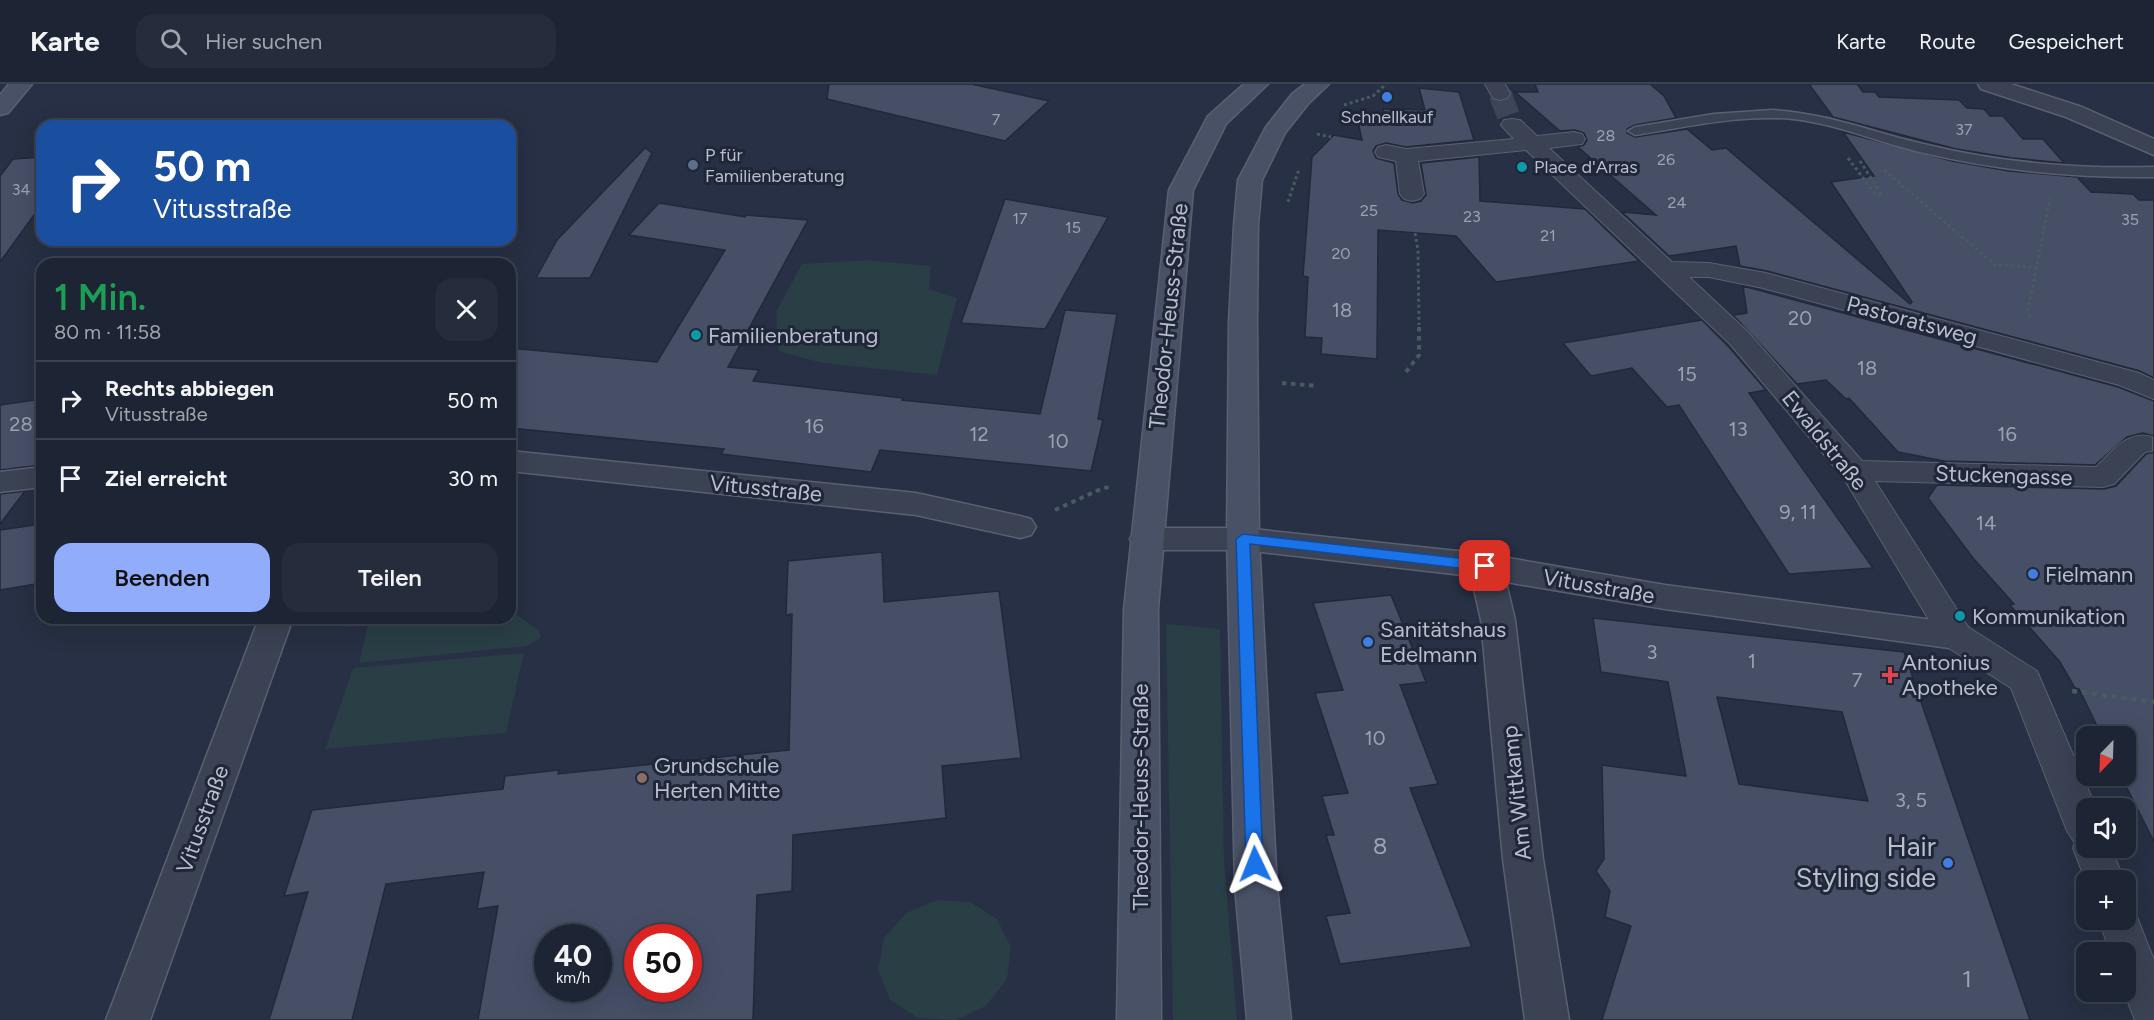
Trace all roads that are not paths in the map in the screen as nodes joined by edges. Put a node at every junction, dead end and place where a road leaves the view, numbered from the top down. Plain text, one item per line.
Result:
1 (21, 84) edge
2 (1257, 84) edge
3 (1318, 84) edge
4 (1989, 84) edge
5 (0, 108) edge
6 (1635, 131) dead end
7 (1521, 135) junction
8 (1574, 139) dead end
9 (2154, 148) edge
10 (2154, 172) edge
11 (1412, 194) dead end
12 (1666, 269) junction
13 (2154, 390) edge
14 (2142, 444) dead end
15 (516, 462) edge
16 (1854, 471) junction
17 (36, 478) edge
18 (0, 482) edge
19 (1020, 527) road end
20 (1146, 539) junction
21 (1243, 539) junction
22 (1485, 566) junction
23 (274, 624) edge
24 (1956, 636) junction
25 (2076, 806) edge
26 (2123, 930) edge
27 (2154, 1016) edge
28 (128, 1020) edge
29 (1139, 1020) edge
30 (1269, 1020) edge
31 (1547, 1020) edge

1 - 5 main road
2 - 20 main road, Theodor-Heuss-Straße
3 - 21 main road
4 - 9 street
6 - 10 lane
7 - 8 street
7 - 11 street
7 - 12 street, Ewaldstraße
12 - 13 street, Pastoratsweg
12 - 16 street, Ewaldstraße
14 - 16 street, Stuckengasse
15 - 19 street, Vitusstraße
16 - 24 street, Ewaldstraße
17 - 18 street
20 - 21 street
20 - 29 main road, Theodor-Heuss-Straße
21 - 22 street, Vitusstraße
21 - 30 main road
22 - 24 street, Vitusstraße
22 - 31 street, Am Wittkamp
23 - 28 street, Vitusstraße
24 - 25 street, Ewaldstraße
26 - 27 street

